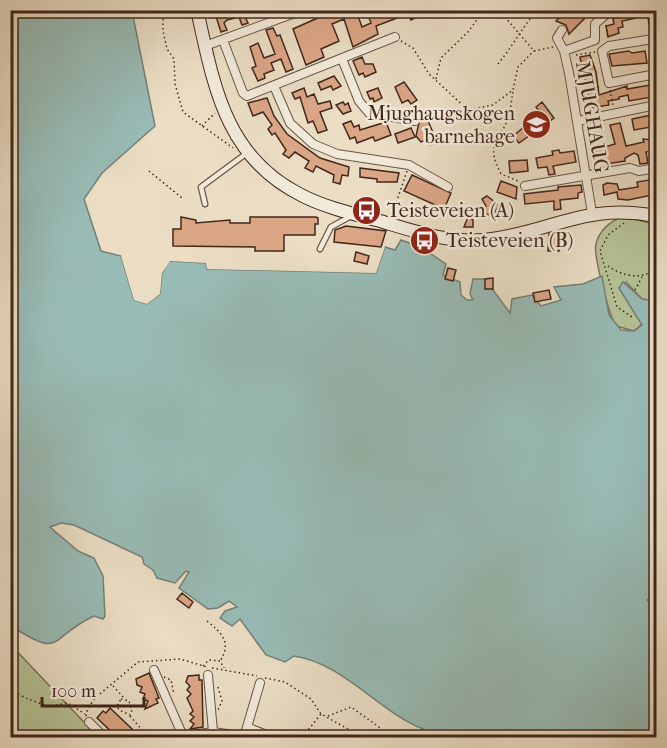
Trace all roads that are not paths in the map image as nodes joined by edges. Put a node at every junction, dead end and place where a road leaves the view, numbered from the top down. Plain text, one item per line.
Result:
1 (197, 10) edge
2 (303, 10) edge
3 (608, 13) edge
4 (562, 30) dead end
5 (395, 37) road end
6 (655, 39) edge
7 (223, 40) junction
8 (205, 46) junction
9 (563, 52) junction
10 (342, 59) junction
11 (657, 59) edge
12 (657, 74) edge
13 (274, 86) junction
14 (657, 105) edge
15 (415, 121) dead end
16 (578, 121) junction
17 (243, 151) junction
18 (657, 168) edge
19 (586, 175) junction
20 (528, 186) road end
21 (448, 187) dead end
22 (205, 204) dead end
23 (352, 213) junction
24 (592, 213) junction
25 (657, 216) edge
26 (320, 249) dead end
27 (154, 670) dead end
28 (208, 675) dead end
29 (260, 683) dead end
30 (87, 719) road end
31 (249, 728) junction
32 (213, 732) junction
33 (182, 734) junction
34 (105, 738) edge
35 (172, 738) edge
36 (274, 738) edge

1 - 8 main road
2 - 7 street
3 - 9 street
4 - 9 street, MJUGHAUG
5 - 10 street
6 - 11 street
6 - 12 street
7 - 8 street
7 - 13 street
8 - 17 main road
9 - 16 street, MJUGHAUG
10 - 13 street
10 - 15 street
13 - 21 street
14 - 16 street
16 - 19 street, MJUGHAUG
17 - 22 lane
17 - 23 main road
18 - 19 street
19 - 20 street
19 - 24 street, MJUGHAUG
23 - 24 main road
23 - 26 lane
24 - 25 main road
27 - 33 street
28 - 32 street
29 - 31 street
30 - 34 street
31 - 32 street
31 - 36 street
32 - 33 street
33 - 35 street

